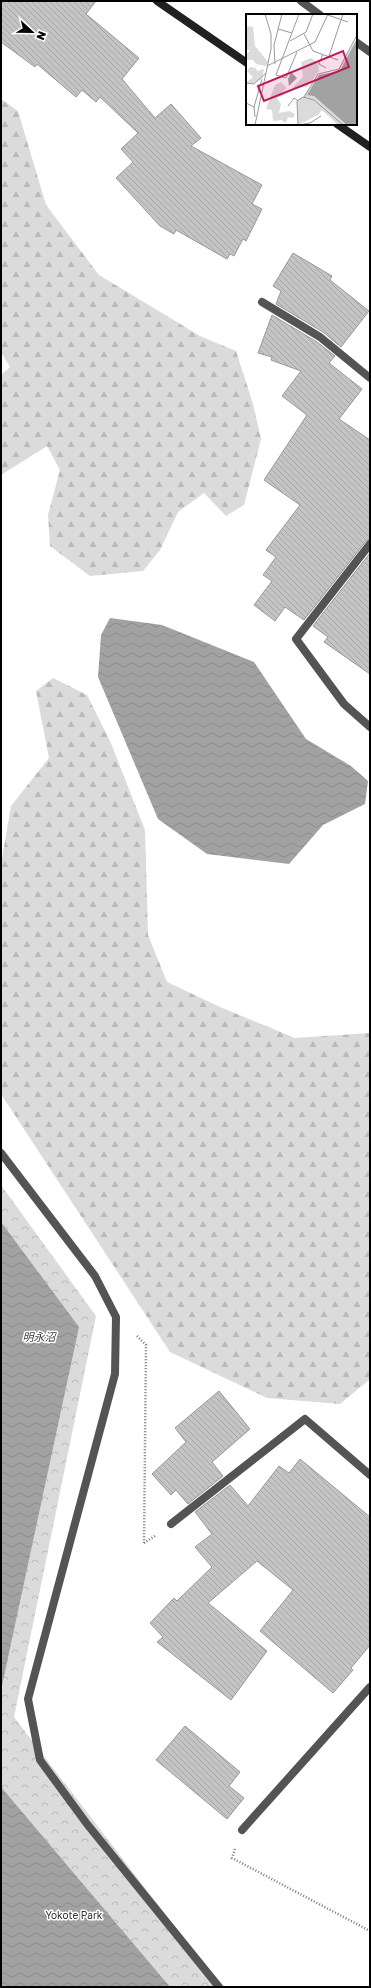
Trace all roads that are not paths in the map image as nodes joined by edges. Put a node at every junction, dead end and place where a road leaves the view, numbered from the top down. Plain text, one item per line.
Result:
1 (157, 1) edge
2 (301, 1) edge
3 (319, 14) edge
4 (357, 43) edge
5 (370, 52) edge
6 (246, 62) edge
7 (338, 125) edge
8 (370, 147) edge
9 (262, 302) dead end
10 (370, 378) edge
11 (370, 544) edge
12 (370, 727) edge
13 (1, 1153) edge
14 (370, 1475) edge
15 (171, 1524) dead end
16 (370, 1687) edge
17 (242, 1830) road end
18 (219, 1987) edge

1 - 6 main road
2 - 3 street
4 - 5 street
7 - 8 main road
9 - 10 street
11 - 12 street
13 - 18 street
14 - 15 street
16 - 17 street

